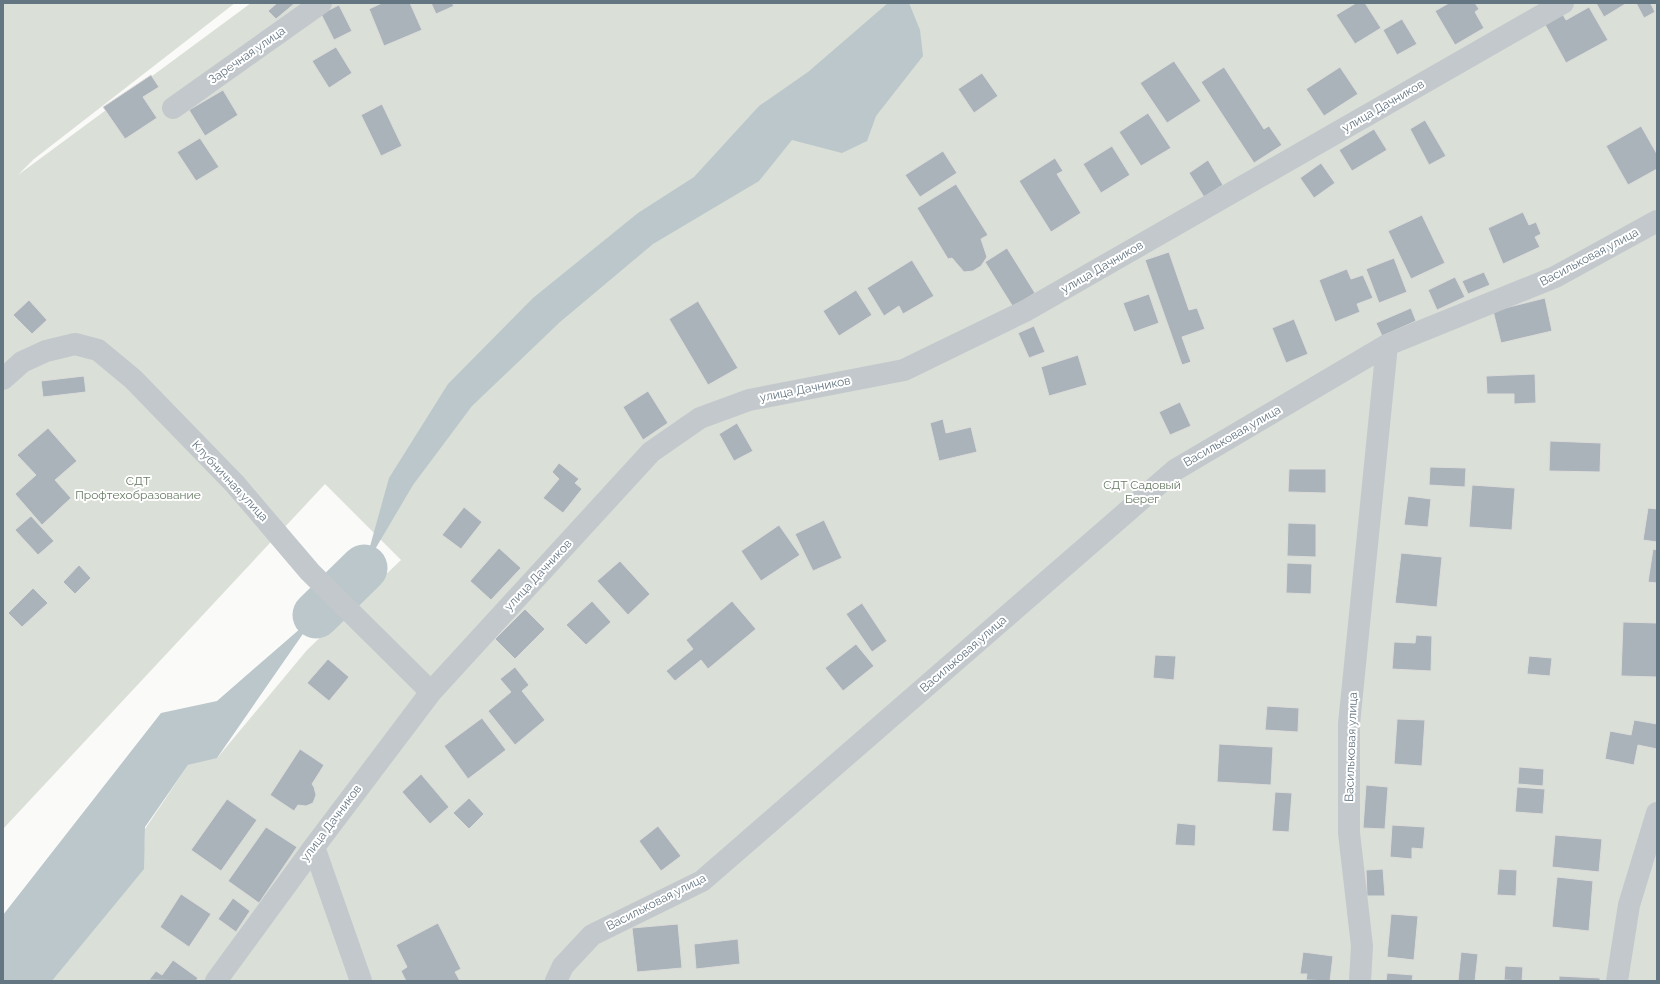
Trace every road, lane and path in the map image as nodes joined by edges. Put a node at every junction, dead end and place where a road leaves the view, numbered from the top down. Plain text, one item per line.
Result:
1 (322, 3) edge
2 (1563, 3) edge
3 (173, 108) dead end
4 (1657, 221) edge
5 (1387, 345) junction
6 (3, 379) edge
7 (431, 692) junction
8 (1657, 813) edge
9 (314, 847) junction
10 (216, 981) edge
11 (361, 981) edge
12 (556, 981) edge
13 (1360, 981) edge
14 (1617, 981) edge

1 - 3 street, Заречная улица
2 - 7 street, улица Дачников
4 - 5 street, Васильковая улица
5 - 12 street, Васильковая улица
5 - 13 street, Васильковая улица
6 - 7 street, Клубничная улица
7 - 9 street, улица Дачников
8 - 14 street
9 - 10 street, улица Дачников
9 - 11 street

